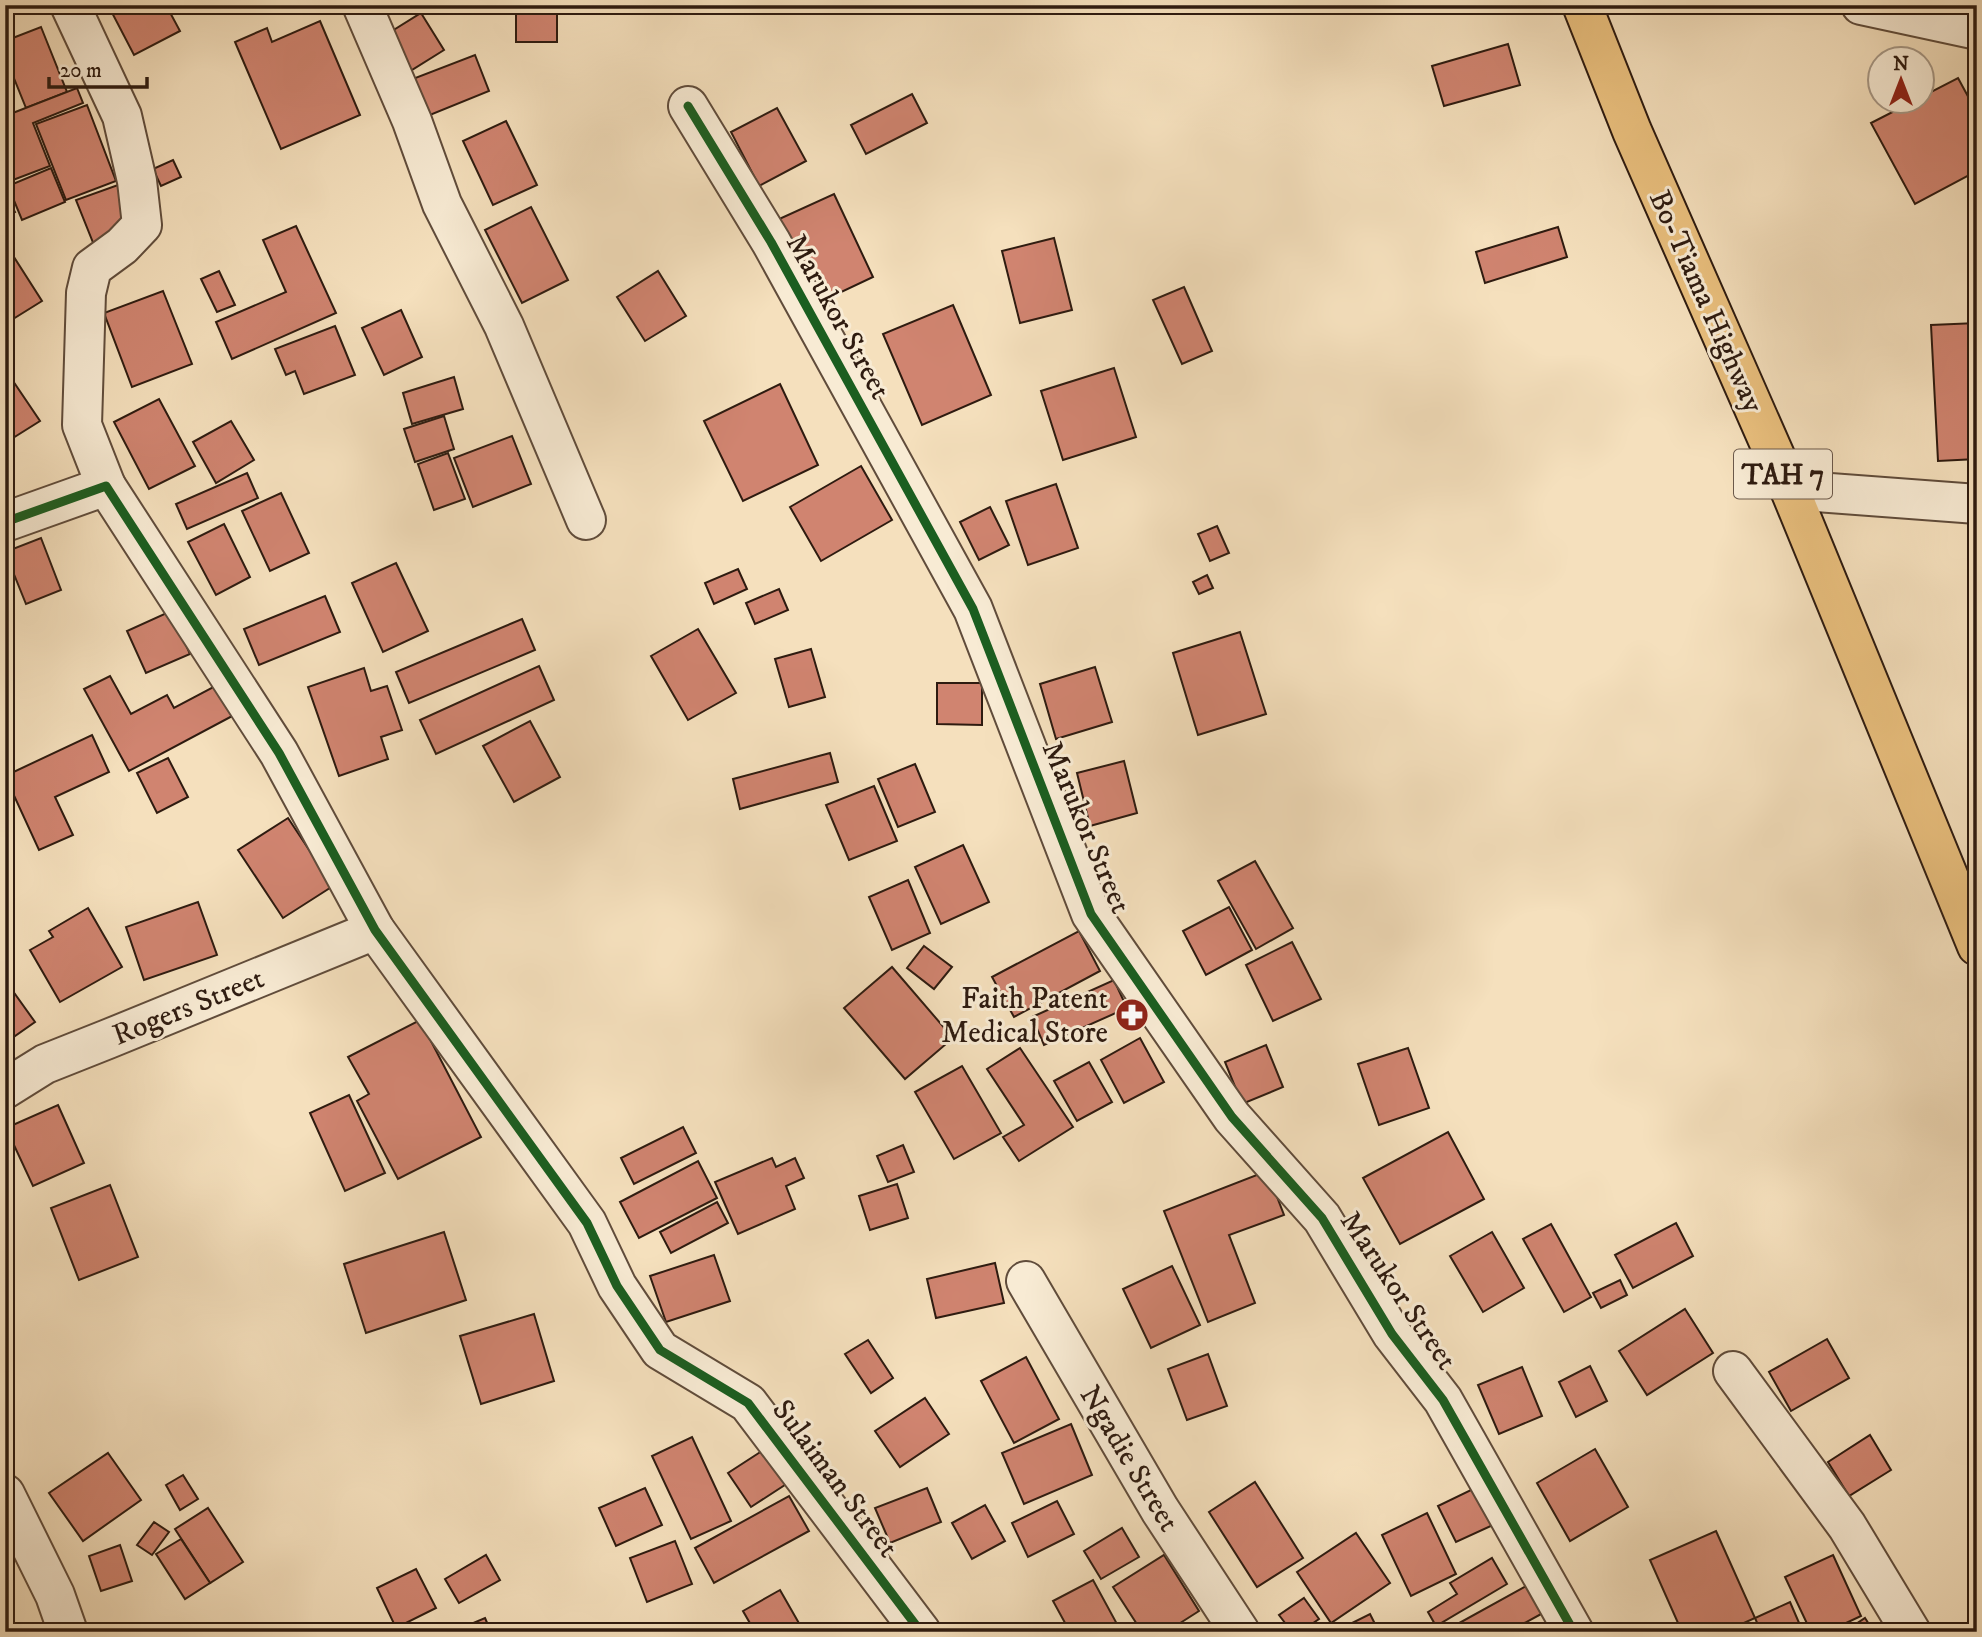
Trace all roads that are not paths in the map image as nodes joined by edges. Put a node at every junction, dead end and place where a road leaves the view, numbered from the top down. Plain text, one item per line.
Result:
1 (70, 5) edge
2 (362, 5) edge
3 (1582, 5) edge
4 (1861, 5) edge
5 (1977, 30) edge
6 (688, 107) dead end
7 (106, 486) junction
8 (1790, 491) junction
9 (1977, 504) edge
10 (586, 520) dead end
11 (5, 522) edge
12 (374, 930) junction
13 (1977, 947) edge
14 (5, 1089) edge
15 (1026, 1281) dead end
16 (1733, 1371) dead end
17 (5, 1494) edge
18 (68, 1632) edge
19 (921, 1632) edge
20 (1240, 1632) edge
21 (1574, 1632) edge
22 (1911, 1632) edge

1 - 7 street
2 - 10 street
3 - 8 highway, Bo-Tiama Highway / TAH 7
4 - 5 street
6 - 21 street, Marukor Street
7 - 11 street
7 - 12 street
8 - 9 street
8 - 13 highway, Bo-Tiama Highway / TAH 7
12 - 14 street, Rogers Street
12 - 19 street, Sulaiman Street
15 - 20 street, Ngadie Street
16 - 22 street
17 - 18 street

